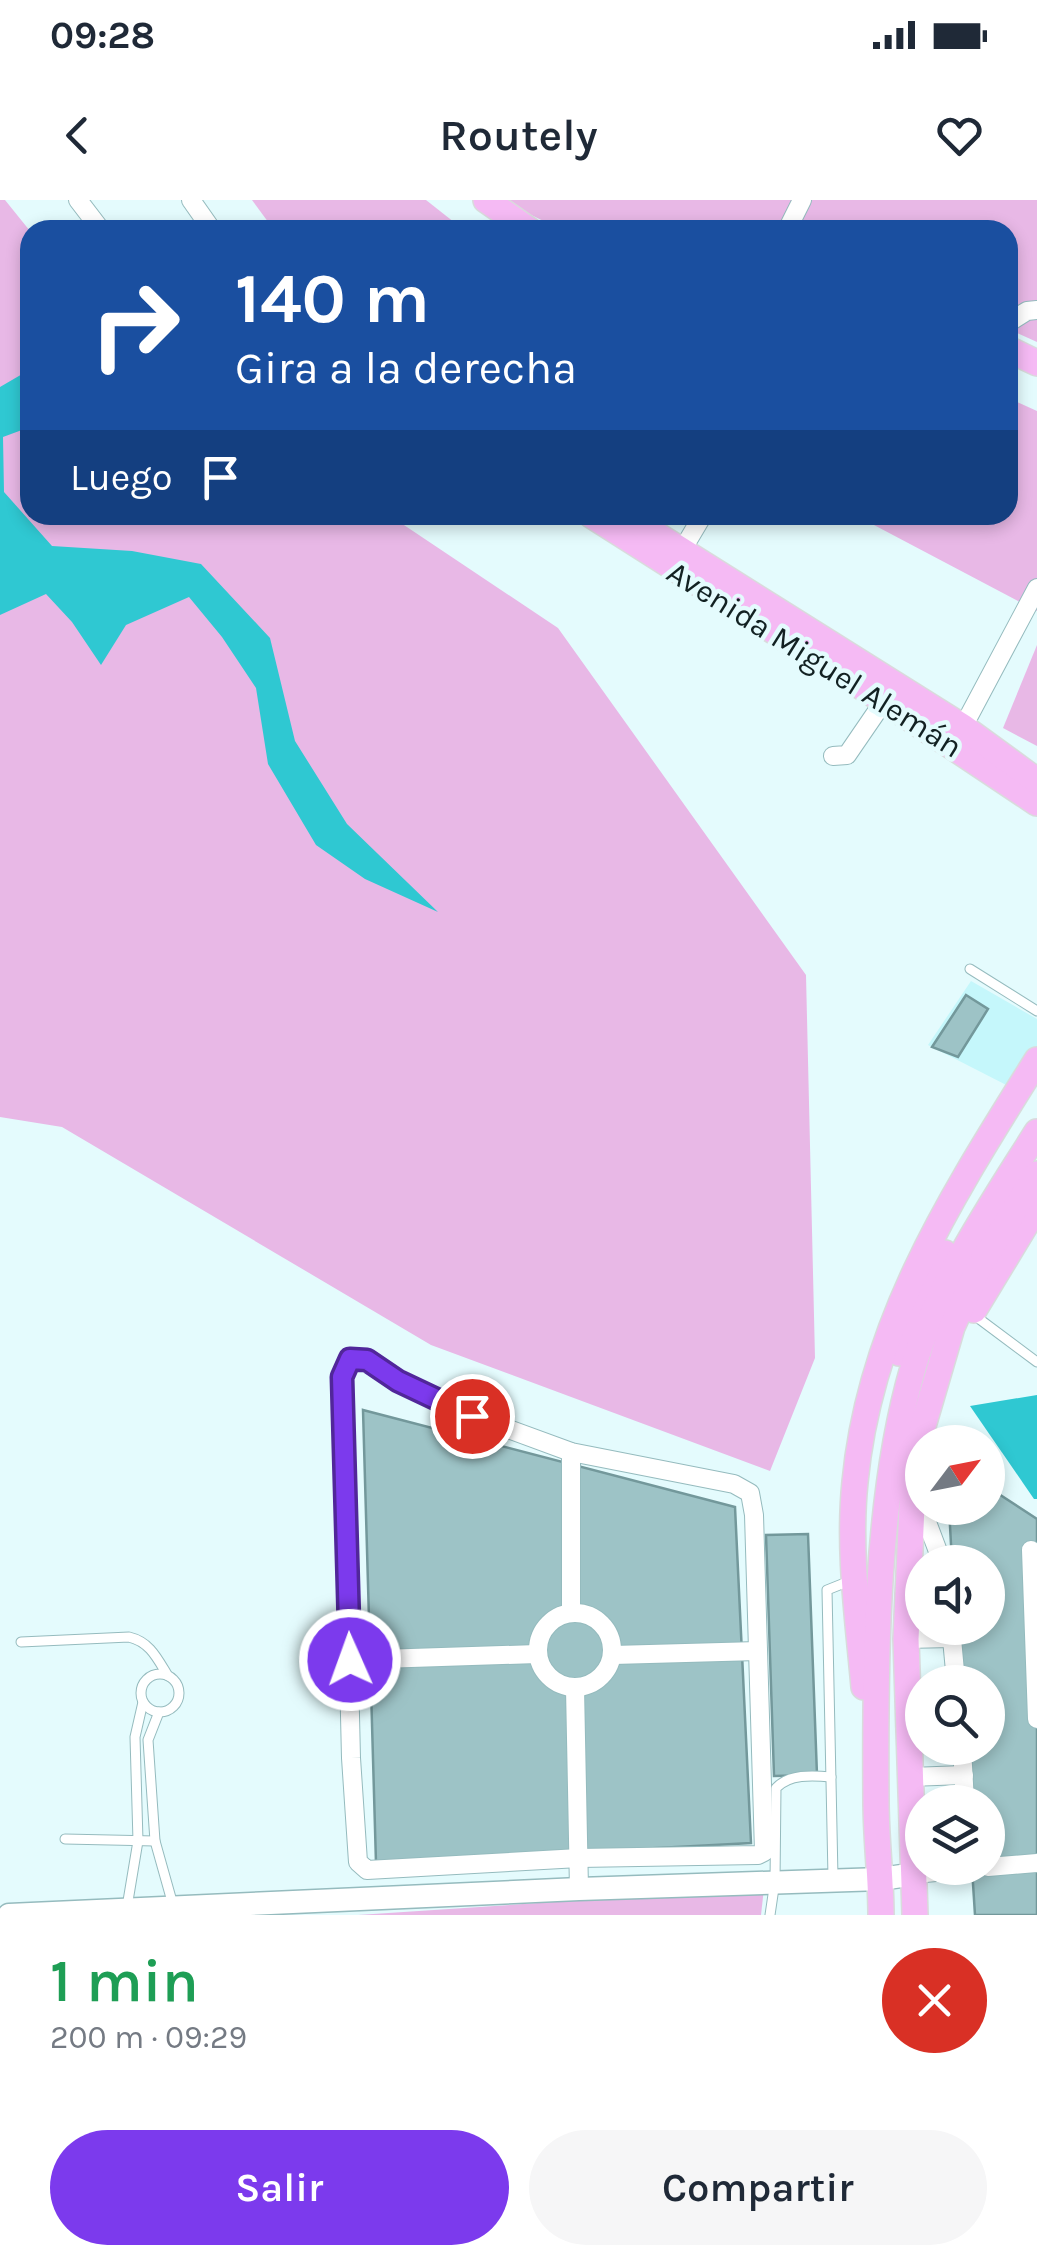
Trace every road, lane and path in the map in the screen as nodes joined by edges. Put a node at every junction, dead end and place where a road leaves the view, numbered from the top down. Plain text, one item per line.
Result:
1 (78, 200) edge
2 (486, 200) edge
3 (93, 220) edge
4 (514, 220) edge
5 (607, 525) edge
6 (640, 525) edge
7 (697, 525) edge
8 (682, 552) junction
9 (1037, 588) edge
10 (884, 701) junction
11 (963, 727) junction
12 (833, 756) dead end
13 (1037, 781) edge
14 (1037, 803) edge
15 (970, 970) dead end
16 (1037, 1011) edge
17 (1037, 1060) edge
18 (1037, 1110) edge
19 (1037, 1132) edge
20 (1037, 1174) edge
21 (1037, 1206) edge
22 (971, 1314) junction
23 (945, 1357) junction
24 (1037, 1362) edge
25 (923, 1425) edge
26 (571, 1452) junction
27 (1031, 1550) dead end
28 (883, 1552) junction
29 (854, 1579) junction
30 (571, 1612) junction
31 (1036, 1632) edge
32 (22, 1642) dead end
33 (906, 1645) edge
34 (758, 1651) junction
35 (537, 1654) junction
36 (612, 1654) junction
37 (350, 1660) junction
38 (168, 1676) junction
39 (575, 1688) junction
40 (143, 1702) junction
41 (159, 1712) junction
42 (1037, 1719) edge
43 (963, 1765) edge
44 (964, 1775) junction
45 (831, 1777) junction
46 (910, 1777) junction
47 (910, 1785) edge
48 (964, 1785) edge
49 (876, 1804) junction
50 (65, 1839) dead end
51 (138, 1841) junction
52 (155, 1841) junction
53 (579, 1858) junction
54 (1037, 1862) edge
55 (1005, 1865) edge
56 (905, 1875) edge
57 (881, 1879) junction
58 (833, 1880) junction
59 (775, 1882) junction
60 (915, 1885) edge
61 (580, 1888) junction
62 (174, 1907) junction
63 (323, 1908) edge
64 (127, 1909) junction
65 (9, 1915) edge
66 (770, 1915) edge
67 (881, 1915) edge
68 (915, 1915) edge

1 - 3 street
2 - 4 main road
5 - 10 main road, Avenida Miguel Alemán
6 - 8 main road, Avenida Miguel Alemán
7 - 8 street
8 - 11 main road, Avenida Miguel Alemán
9 - 11 street
10 - 12 street
10 - 14 main road, Avenida Miguel Alemán
11 - 13 main road, Avenida Miguel Alemán
15 - 16 lane
17 - 29 main road
18 - 28 main road
19 - 28 main road
20 - 23 main road
21 - 22 main road
22 - 23 main road
22 - 24 lane
23 - 25 main road
26 - 30 street
26 - 34 street
26 - 37 street
27 - 31 street
28 - 49 main road
29 - 45 lane
29 - 49 main road
30 - 35 street
30 - 36 street
31 - 42 street
32 - 38 lane
33 - 46 main road
34 - 36 street
34 - 53 street
35 - 37 street
35 - 39 street
36 - 39 street
37 - 53 street
38 - 40 lane
38 - 41 lane
39 - 53 street
40 - 41 lane
40 - 51 lane
41 - 52 lane
43 - 44 street
44 - 46 street
44 - 48 street
45 - 58 lane
45 - 59 lane
46 - 47 main road
49 - 57 main road
50 - 51 lane
51 - 52 lane
51 - 64 lane
52 - 62 lane
53 - 61 street
54 - 55 street
56 - 57 main road
57 - 58 main road
57 - 67 main road
58 - 59 main road
59 - 61 main road
59 - 66 lane
60 - 68 main road
61 - 63 main road
62 - 63 main road
62 - 64 main road
64 - 65 main road

